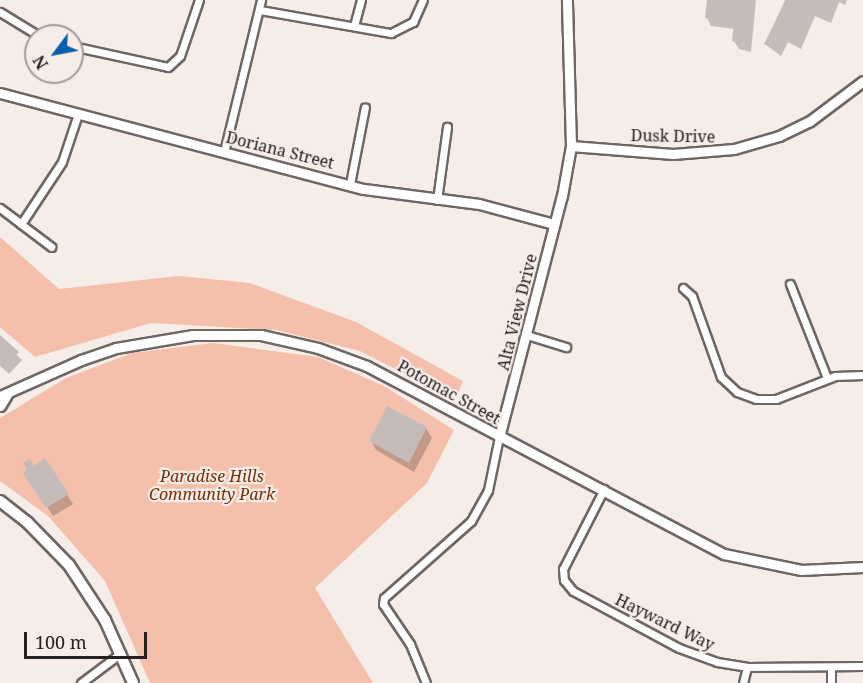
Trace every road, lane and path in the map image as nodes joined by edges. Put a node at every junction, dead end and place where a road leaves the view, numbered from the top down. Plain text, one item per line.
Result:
1 (200, 0) edge
2 (261, 0) edge
3 (361, 0) edge
4 (423, 0) edge
5 (567, 0) edge
6 (260, 10) junction
7 (0, 12) edge
8 (354, 26) junction
9 (24, 27) edge
10 (84, 49) edge
11 (863, 81) edge
12 (0, 93) edge
13 (365, 107) dead end
14 (78, 114) junction
15 (447, 127) dead end
16 (571, 146) junction
17 (224, 152) junction
18 (350, 184) junction
19 (437, 200) junction
20 (0, 208) edge
21 (21, 224) junction
22 (554, 225) junction
23 (51, 246) dead end
24 (790, 284) dead end
25 (683, 288) dead end
26 (526, 335) junction
27 (566, 347) dead end
28 (863, 375) edge
29 (827, 378) junction
30 (3, 396) edge
31 (0, 406) edge
32 (499, 437) junction
33 (604, 489) junction
34 (0, 501) edge
35 (863, 567) edge
36 (121, 652) junction
37 (863, 666) edge
38 (747, 667) junction
39 (831, 667) junction
40 (81, 683) edge
41 (132, 683) edge
42 (426, 683) edge
43 (743, 683) edge
44 (831, 683) edge

1 - 10 street
2 - 6 street
3 - 8 street
4 - 8 street
5 - 16 street, Alta View Drive
6 - 8 street
6 - 17 street
7 - 9 street
11 - 16 street, Dusk Drive
12 - 14 street, Doriana Street
13 - 18 street
14 - 17 street, Doriana Street
14 - 21 street
15 - 19 street
16 - 22 street, Alta View Drive
17 - 18 street, Doriana Street
18 - 19 street, Doriana Street
19 - 22 street, Doriana Street
20 - 21 street
21 - 23 street
22 - 26 street, Alta View Drive
24 - 29 street
25 - 29 street
26 - 27 street
26 - 32 street, Alta View Drive
28 - 29 street
30 - 31 street, Potomac Street
30 - 32 street, Potomac Street
32 - 33 street, Potomac Street
32 - 42 street, Alta View Drive
33 - 35 street, Potomac Street
33 - 38 street, Hayward Way
34 - 36 main road
36 - 40 street
36 - 41 main road
37 - 39 street, Hayward Way
38 - 39 street, Hayward Way
38 - 43 street
39 - 44 street

